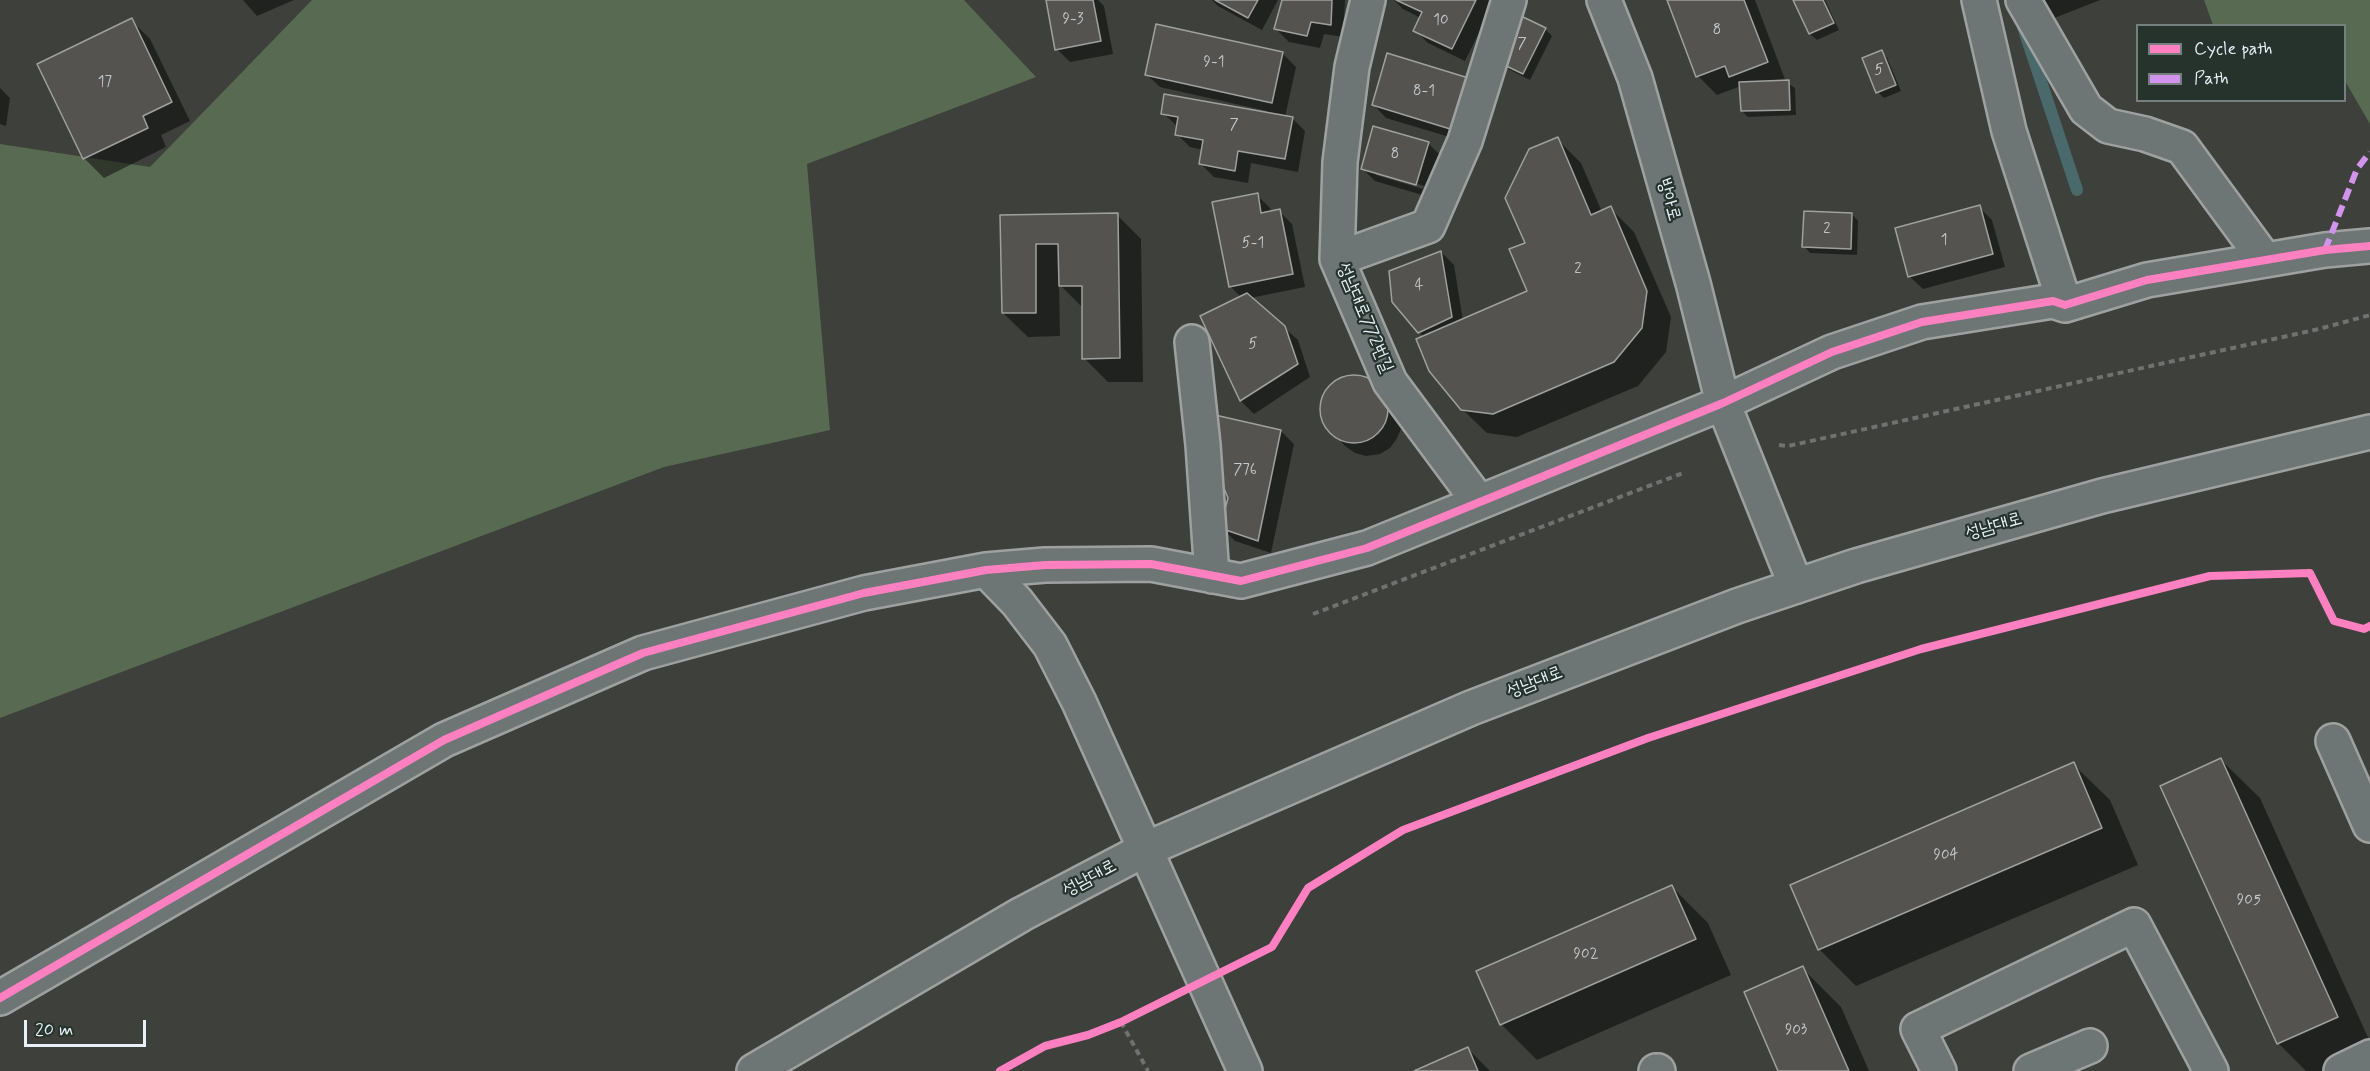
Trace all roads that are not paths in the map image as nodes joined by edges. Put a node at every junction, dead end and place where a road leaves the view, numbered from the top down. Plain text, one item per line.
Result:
1 (1368, 0) edge
2 (1509, 0) edge
3 (1604, 0) edge
4 (1979, 0) edge
5 (2023, 0) edge
6 (2370, 246) edge
7 (1337, 259) junction
8 (2265, 260) junction
9 (2065, 305) junction
10 (1192, 342) dead end
11 (1723, 403) junction
12 (2370, 432) edge
13 (1479, 502) junction
14 (986, 570) junction
15 (1212, 576) junction
16 (1796, 586) junction
17 (2333, 741) dead end
18 (2370, 825) edge
19 (1144, 850) junction
20 (0, 998) edge
21 (2090, 1046) dead end
22 (2370, 1057) edge
23 (754, 1071) edge
24 (1245, 1071) edge
25 (1939, 1071) edge
26 (2031, 1071) edge
27 (2211, 1071) edge
28 (2341, 1071) edge

1 - 7 street, 성남대로772번길
2 - 7 street
3 - 11 street, 방아로
4 - 9 street
5 - 8 street
6 - 8 street
7 - 13 street, 성남대로772번길
8 - 9 street
9 - 11 street
10 - 15 street
11 - 13 street
11 - 16 street, 방아로
12 - 16 street, 성남대로
13 - 15 street
14 - 15 street
14 - 19 street
14 - 20 street
16 - 19 street, 성남대로
17 - 18 street
19 - 23 street, 성남대로
19 - 24 street
21 - 26 street
22 - 28 street
25 - 27 street

